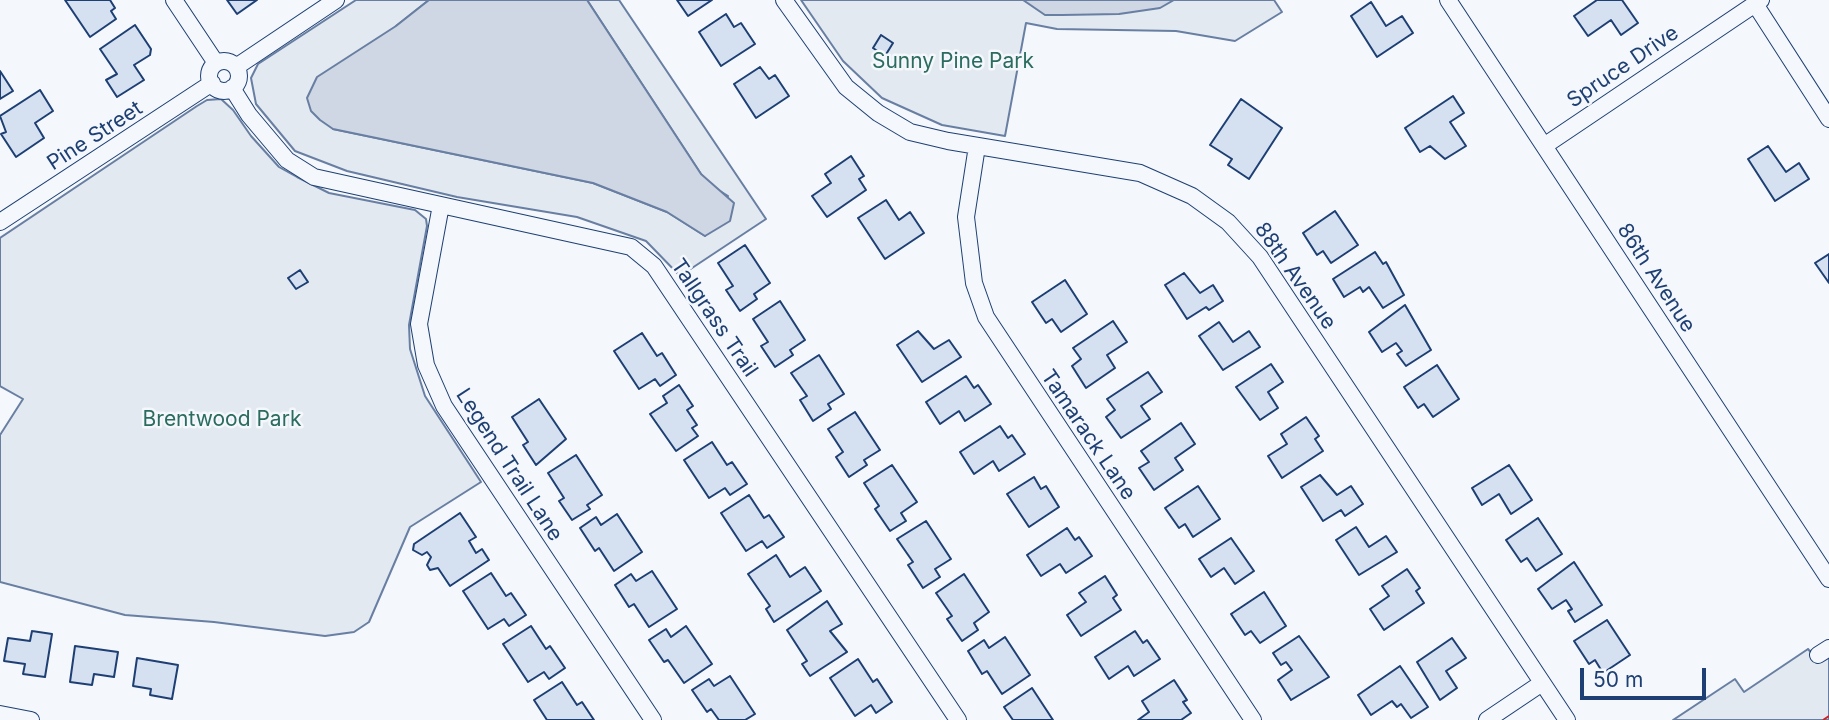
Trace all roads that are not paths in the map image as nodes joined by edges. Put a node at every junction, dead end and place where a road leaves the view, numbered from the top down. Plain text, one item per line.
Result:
1 (174, 0) edge
2 (336, 0) edge
3 (784, 0) edge
4 (1448, 0) edge
5 (1758, 2) edge
6 (216, 63) junction
7 (236, 67) junction
8 (212, 83) junction
9 (232, 88) junction
10 (1829, 119) edge
11 (977, 146) junction
12 (1544, 146) junction
13 (441, 205) junction
14 (2, 216) edge
15 (1829, 579) edge
16 (1542, 683) junction
17 (0, 715) edge
18 (31, 720) edge
19 (653, 720) edge
20 (958, 720) edge
21 (1253, 720) edge
22 (1487, 720) edge
23 (1567, 720) edge

1 - 6 street
2 - 7 street
3 - 11 street, 88th Avenue
4 - 12 street, 86th Avenue
5 - 10 street
5 - 12 street, Spruce Drive
6 - 7 street
6 - 8 street
7 - 9 street
8 - 9 street
8 - 14 street, Pine Street
9 - 13 street, Tallgrass Trail
11 - 16 street, 88th Avenue
11 - 21 street, Tamarack Lane
12 - 15 street, 86th Avenue
13 - 19 street, Legend Trail Lane
13 - 20 street, Tallgrass Trail
16 - 22 street
16 - 23 street, 88th Avenue
17 - 18 street

